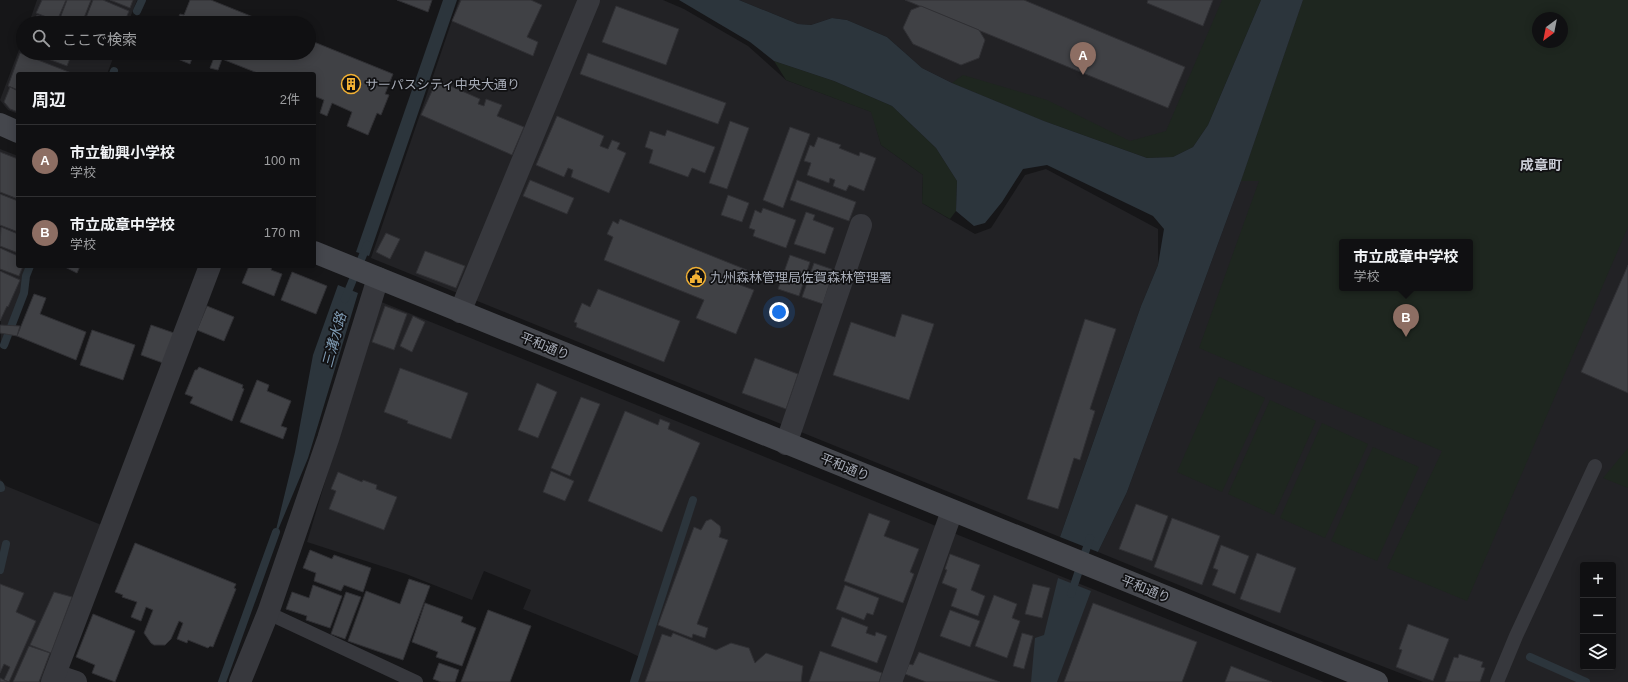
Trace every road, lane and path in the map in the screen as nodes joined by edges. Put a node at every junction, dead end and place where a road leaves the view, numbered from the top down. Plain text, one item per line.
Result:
1 (590, 0) edge
2 (0, 124) edge
3 (16, 131) edge
4 (861, 225) dead end
5 (316, 253) edge
6 (209, 268) edge
7 (373, 276) junction
8 (460, 312) junction
9 (786, 444) junction
10 (1594, 466) dead end
11 (952, 511) junction
12 (268, 613) junction
13 (53, 678) edge
14 (76, 682) edge
15 (240, 682) edge
16 (416, 682) edge
17 (891, 682) edge
18 (1377, 682) edge
19 (1497, 682) edge

1 - 8 street
2 - 3 street
4 - 9 street
5 - 7 street, 平和通り
6 - 13 street
7 - 8 street, 平和通り
7 - 12 street
8 - 9 street, 平和通り
9 - 11 street, 平和通り
10 - 19 lane
11 - 17 street
11 - 18 street, 平和通り
12 - 15 street
12 - 16 lane
13 - 14 street

